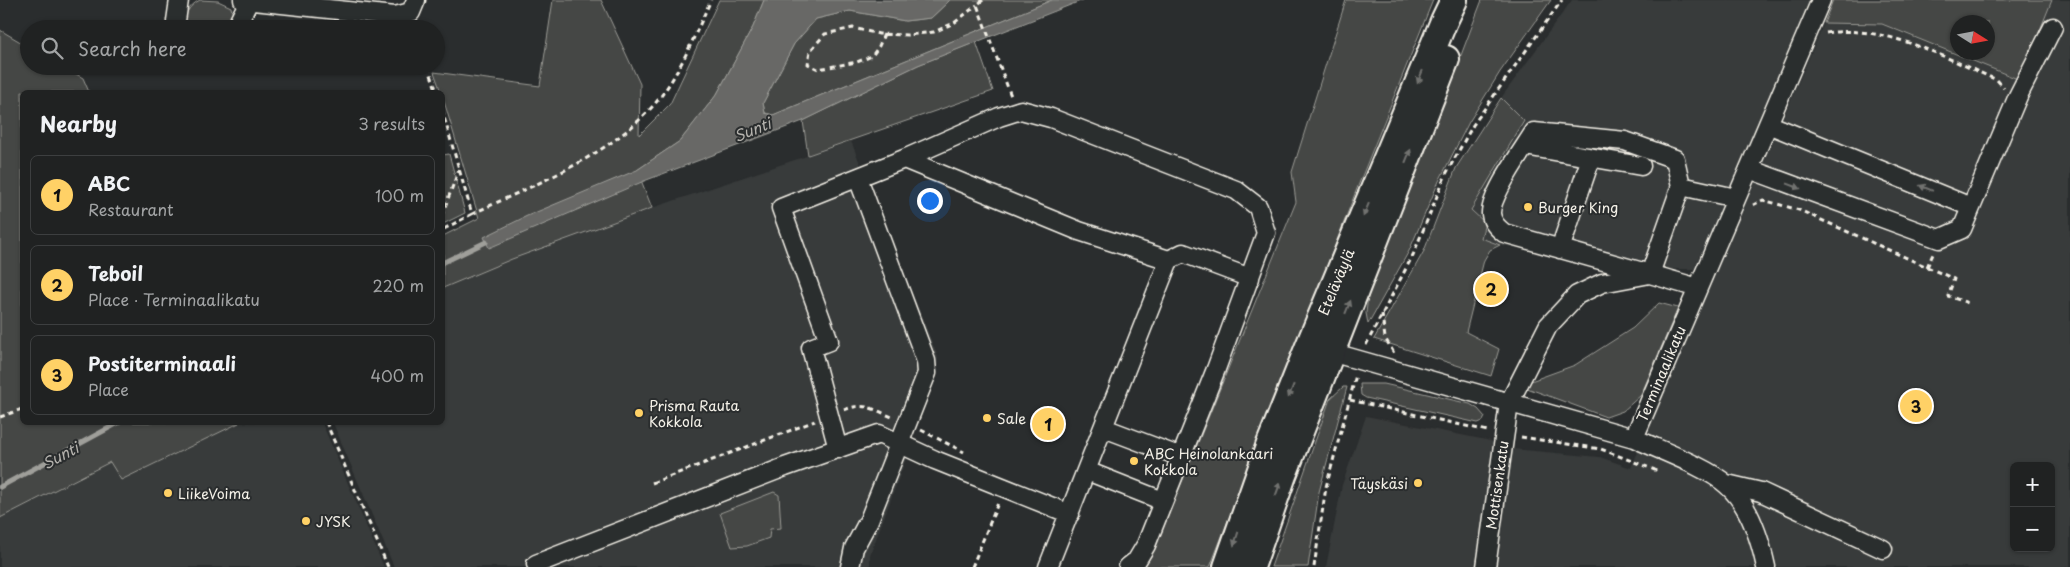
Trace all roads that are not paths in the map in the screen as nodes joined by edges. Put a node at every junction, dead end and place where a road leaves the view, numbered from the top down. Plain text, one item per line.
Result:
1 (179, 0) edge
2 (416, 0) edge
3 (1454, 0) edge
4 (1463, 0) edge
5 (1821, 0) edge
6 (246, 1) edge
7 (176, 20) edge
8 (239, 20) edge
9 (2052, 27) dead end
10 (1768, 124) junction
11 (1525, 146) junction
12 (1591, 158) junction
13 (904, 159) junction
14 (1641, 166) dead end
15 (1749, 169) junction
16 (858, 178) junction
17 (1681, 186) junction
18 (1743, 203) junction
19 (1971, 206) junction
20 (1560, 249) junction
21 (1169, 260) junction
22 (1650, 274) junction
23 (1250, 278) junction
24 (1698, 288) junction
25 (1320, 349) junction
26 (1510, 403) junction
27 (1104, 428) junction
28 (1634, 438) junction
29 (900, 443) junction
30 (838, 449) junction
31 (1181, 457) junction
32 (1087, 471) junction
33 (1727, 484) junction
34 (1163, 501) junction
35 (1070, 514) junction
36 (1883, 549) dead end
37 (538, 566) edge
38 (1051, 566) edge
39 (850, 567) edge
40 (1128, 567) edge
41 (1227, 567) edge
42 (1251, 567) edge
43 (1486, 567) edge
44 (1766, 567) edge

1 - 7 street
2 - 6 street
3 -> 25 highway, Eteläväylä
25 -> 4 highway, Eteläväylä
5 - 10 street, Terminaalikatu
6 - 8 street
9 - 19 street
10 - 15 street, Terminaalikatu
19 -> 10 street
11 - 12 street
11 - 17 street
11 - 20 street
12 - 14 street
12 - 20 street
13 - 16 street
13 - 21 street
13 - 23 street
15 - 18 street, Terminaalikatu
15 -> 19 street
16 - 29 street
16 - 30 street
17 - 18 street
17 - 22 street
18 - 24 street, Terminaalikatu
20 - 22 street
21 - 23 street
21 - 27 street
22 - 24 street
22 - 26 street, Mottisenkatu
23 - 31 street
24 - 28 street, Terminaalikatu
25 - 26 street, Terminaalikatu
25 -> 41 highway, Eteläväylä
42 -> 25 highway, Eteläväylä
26 - 28 street, Terminaalikatu
26 - 43 street, Mottisenkatu
27 - 31 street
27 - 32 street
28 - 33 street
29 - 30 street
29 - 35 street
29 - 39 street
30 - 37 street
31 - 34 street
32 - 34 street
32 - 35 street
33 - 36 street
33 - 44 street
34 - 40 street
35 - 38 street

